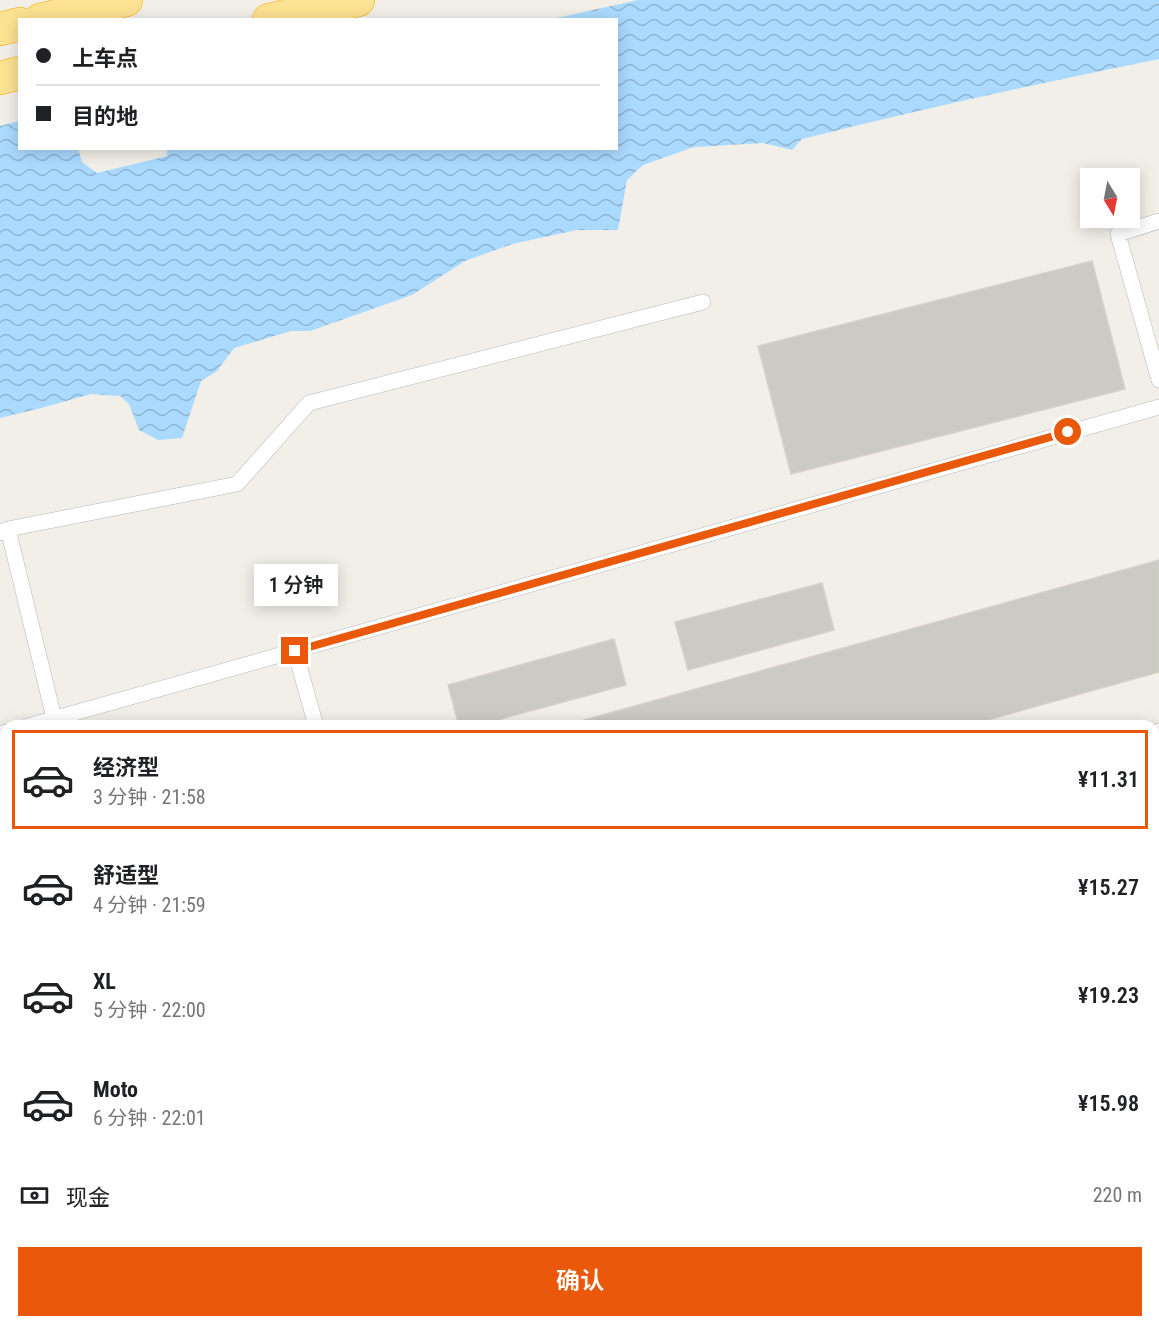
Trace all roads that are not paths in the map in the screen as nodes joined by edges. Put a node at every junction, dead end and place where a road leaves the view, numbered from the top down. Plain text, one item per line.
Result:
1 (126, 0) edge
2 (358, 0) edge
3 (49, 18) edge
4 (278, 18) edge
5 (18, 24) edge
6 (0, 29) edge
7 (18, 74) edge
8 (0, 78) edge
9 (1159, 221) edge
10 (703, 302) dead end
11 (1159, 380) edge
12 (1159, 407) edge
13 (4, 531) edge
14 (295, 651) junction
15 (49, 720) edge
16 (54, 720) edge
17 (314, 720) edge

1 - 3 highway
2 - 4 highway
5 - 6 highway
7 - 8 highway
9 - 11 lane
10 - 13 lane
12 - 14 lane
13 - 16 lane
14 - 15 lane
14 - 17 lane

